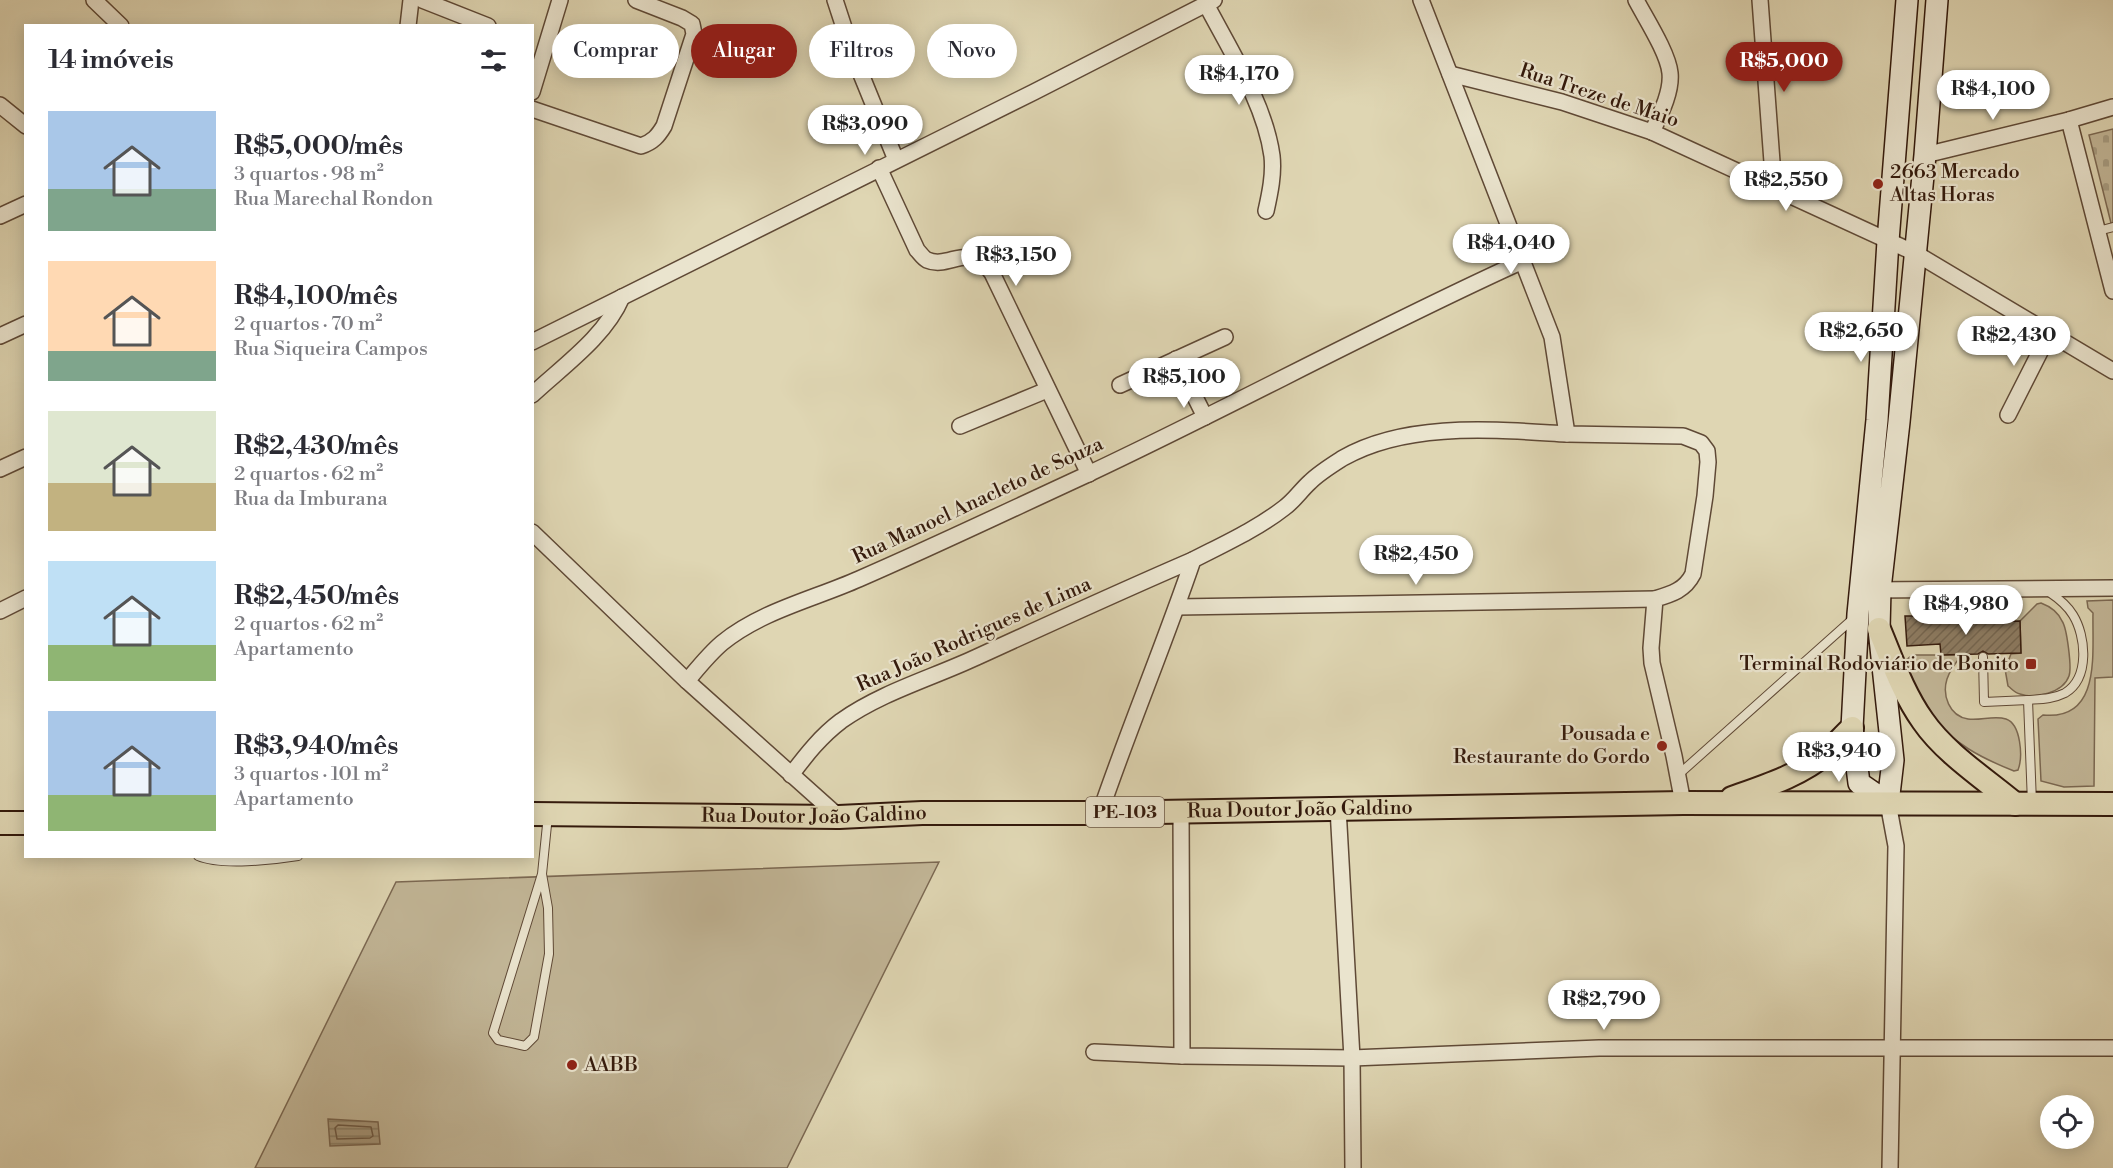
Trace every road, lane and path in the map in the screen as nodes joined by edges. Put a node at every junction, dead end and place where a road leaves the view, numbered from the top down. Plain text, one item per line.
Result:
1 (94, 0) edge
2 (411, 0) edge
3 (422, 0) edge
4 (560, 0) edge
5 (636, 0) edge
6 (835, 0) edge
7 (1421, 0) edge
8 (1636, 0) edge
9 (1760, 0) edge
10 (1907, 0) edge
11 (1937, 0) edge
12 (1210, 2) edge
13 (119, 24) edge
14 (408, 24) edge
15 (483, 24) edge
16 (539, 45) edge
17 (1450, 74) junction
18 (534, 79) edge
19 (0, 105) edge
20 (2113, 107) edge
21 (534, 110) edge
22 (2069, 120) junction
23 (24, 124) edge
24 (1652, 132) junction
25 (1925, 155) junction
26 (896, 160) junction
27 (879, 168) junction
28 (1774, 189) junction
29 (24, 205) edge
30 (1266, 211) dead end
31 (0, 216) edge
32 (2113, 227) edge
33 (2098, 231) junction
34 (1888, 241) junction
35 (1915, 253) junction
36 (1523, 261) junction
37 (2113, 291) edge
38 (621, 297) junction
39 (24, 325) edge
40 (2049, 334) junction
41 (0, 336) edge
42 (1225, 337) dead end
43 (534, 341) edge
44 (1176, 359) junction
45 (2113, 371) edge
46 (1120, 386) dead end
47 (1047, 390) junction
48 (534, 393) edge
49 (2008, 415) dead end
50 (1205, 417) junction
51 (1877, 420) junction
52 (1899, 422) junction
53 (960, 426) dead end
54 (1567, 434) junction
55 (24, 458) edge
56 (0, 469) edge
57 (1089, 474) junction
58 (534, 534) edge
59 (1193, 560) junction
60 (2113, 588) edge
61 (2045, 589) junction
62 (1870, 590) junction
63 (24, 598) edge
64 (1655, 599) junction
65 (1177, 607) junction
66 (0, 611) edge
67 (1858, 614) junction
68 (1879, 629) junction
69 (1983, 657) dead end
70 (687, 681) junction
71 (2028, 700) junction
72 (1852, 728) junction
73 (791, 774) junction
74 (1678, 775) junction
75 (1683, 803) junction
76 (1888, 803) junction
77 (1717, 804) junction
78 (2024, 804) junction
79 (2113, 804) edge
80 (1338, 808) junction
81 (1181, 811) junction
82 (1100, 813) junction
83 (540, 814) edge
84 (839, 817) junction
85 (24, 822) edge
86 (0, 823) edge
87 (202, 858) edge
88 (278, 858) edge
89 (542, 874) junction
90 (1891, 1047) junction
91 (2113, 1048) edge
92 (1094, 1052) dead end
93 (1182, 1056) junction
94 (1352, 1058) junction
95 (1353, 1168) edge
96 (1890, 1168) edge

1 - 13 street
2 - 14 street
3 - 15 street
4 - 16 street
5 - 21 street
6 - 26 street
7 - 17 street
8 - 24 street
9 - 28 street
10 - 34 street
11 - 25 street
12 - 26 street
12 - 30 street
16 - 18 street
17 - 24 street, Rua Treze de Maio
17 - 36 street
19 - 23 street
20 - 22 street
22 - 25 street
22 - 33 street
24 - 28 street, Rua Treze de Maio
25 - 35 street
26 - 27 street
27 - 38 street
27 - 47 street
28 - 34 street, Rua Treze de Maio
29 - 31 street
32 - 33 lane
33 - 37 street
34 - 35 street, Rua Treze de Maio
34 - 51 street
35 - 40 street, Rua Treze de Maio
35 - 52 street
36 - 50 street, Rua Manoel Anacleto de Souza
36 - 54 street
38 - 43 street
38 - 48 street
39 - 41 street
40 - 45 street, Rua Treze de Maio
40 - 49 street
42 - 44 street
44 - 46 street
44 - 50 street
47 - 53 street
47 - 57 street
50 - 57 street, Rua Manoel Anacleto de Souza
51 - 52 street
51 - 62 street
52 - 62 street
54 - 59 street, Rua João Rodrigues de Lima
54 - 64 street, Rua João Rodrigues de Lima
55 - 56 street
57 - 70 street, Rua Manoel Anacleto de Souza
58 - 70 street
59 - 65 street
59 - 73 street, Rua João Rodrigues de Lima
60 - 61 street
61 - 62 street
61 - 71 lane
62 - 67 street
62 - 68 street
63 - 66 street
64 - 65 street
64 - 74 street
65 - 82 street
67 - 72 street
67 - 74 lane
68 - 76 street
68 - 78 main road
69 - 71 lane
70 - 73 street
71 - 78 lane
72 - 76 street
72 - 77 main road
73 - 84 street
74 - 75 street
75 - 77 main road, Rua Doutor João Galdino / PE-103
75 - 80 main road, Rua Doutor João Galdino / PE-103
76 - 77 main road, Rua Doutor João Galdino / PE-103
76 - 78 main road, Rua Doutor João Galdino
76 - 90 street
78 - 79 main road, Rua Doutor João Galdino
80 - 81 main road, Rua Doutor João Galdino / PE-103
80 - 94 street
81 - 82 main road, Rua Doutor João Galdino / PE-103
81 - 93 street
82 - 84 main road, Rua Doutor João Galdino / PE-103
83 - 84 main road, Rua Doutor João Galdino / PE-103
83 - 89 lane
85 - 86 main road
87 - 88 lane
89 - 89 lane
90 - 91 street
90 - 94 street
90 - 96 street
92 - 93 street
93 - 94 street
94 - 95 street

